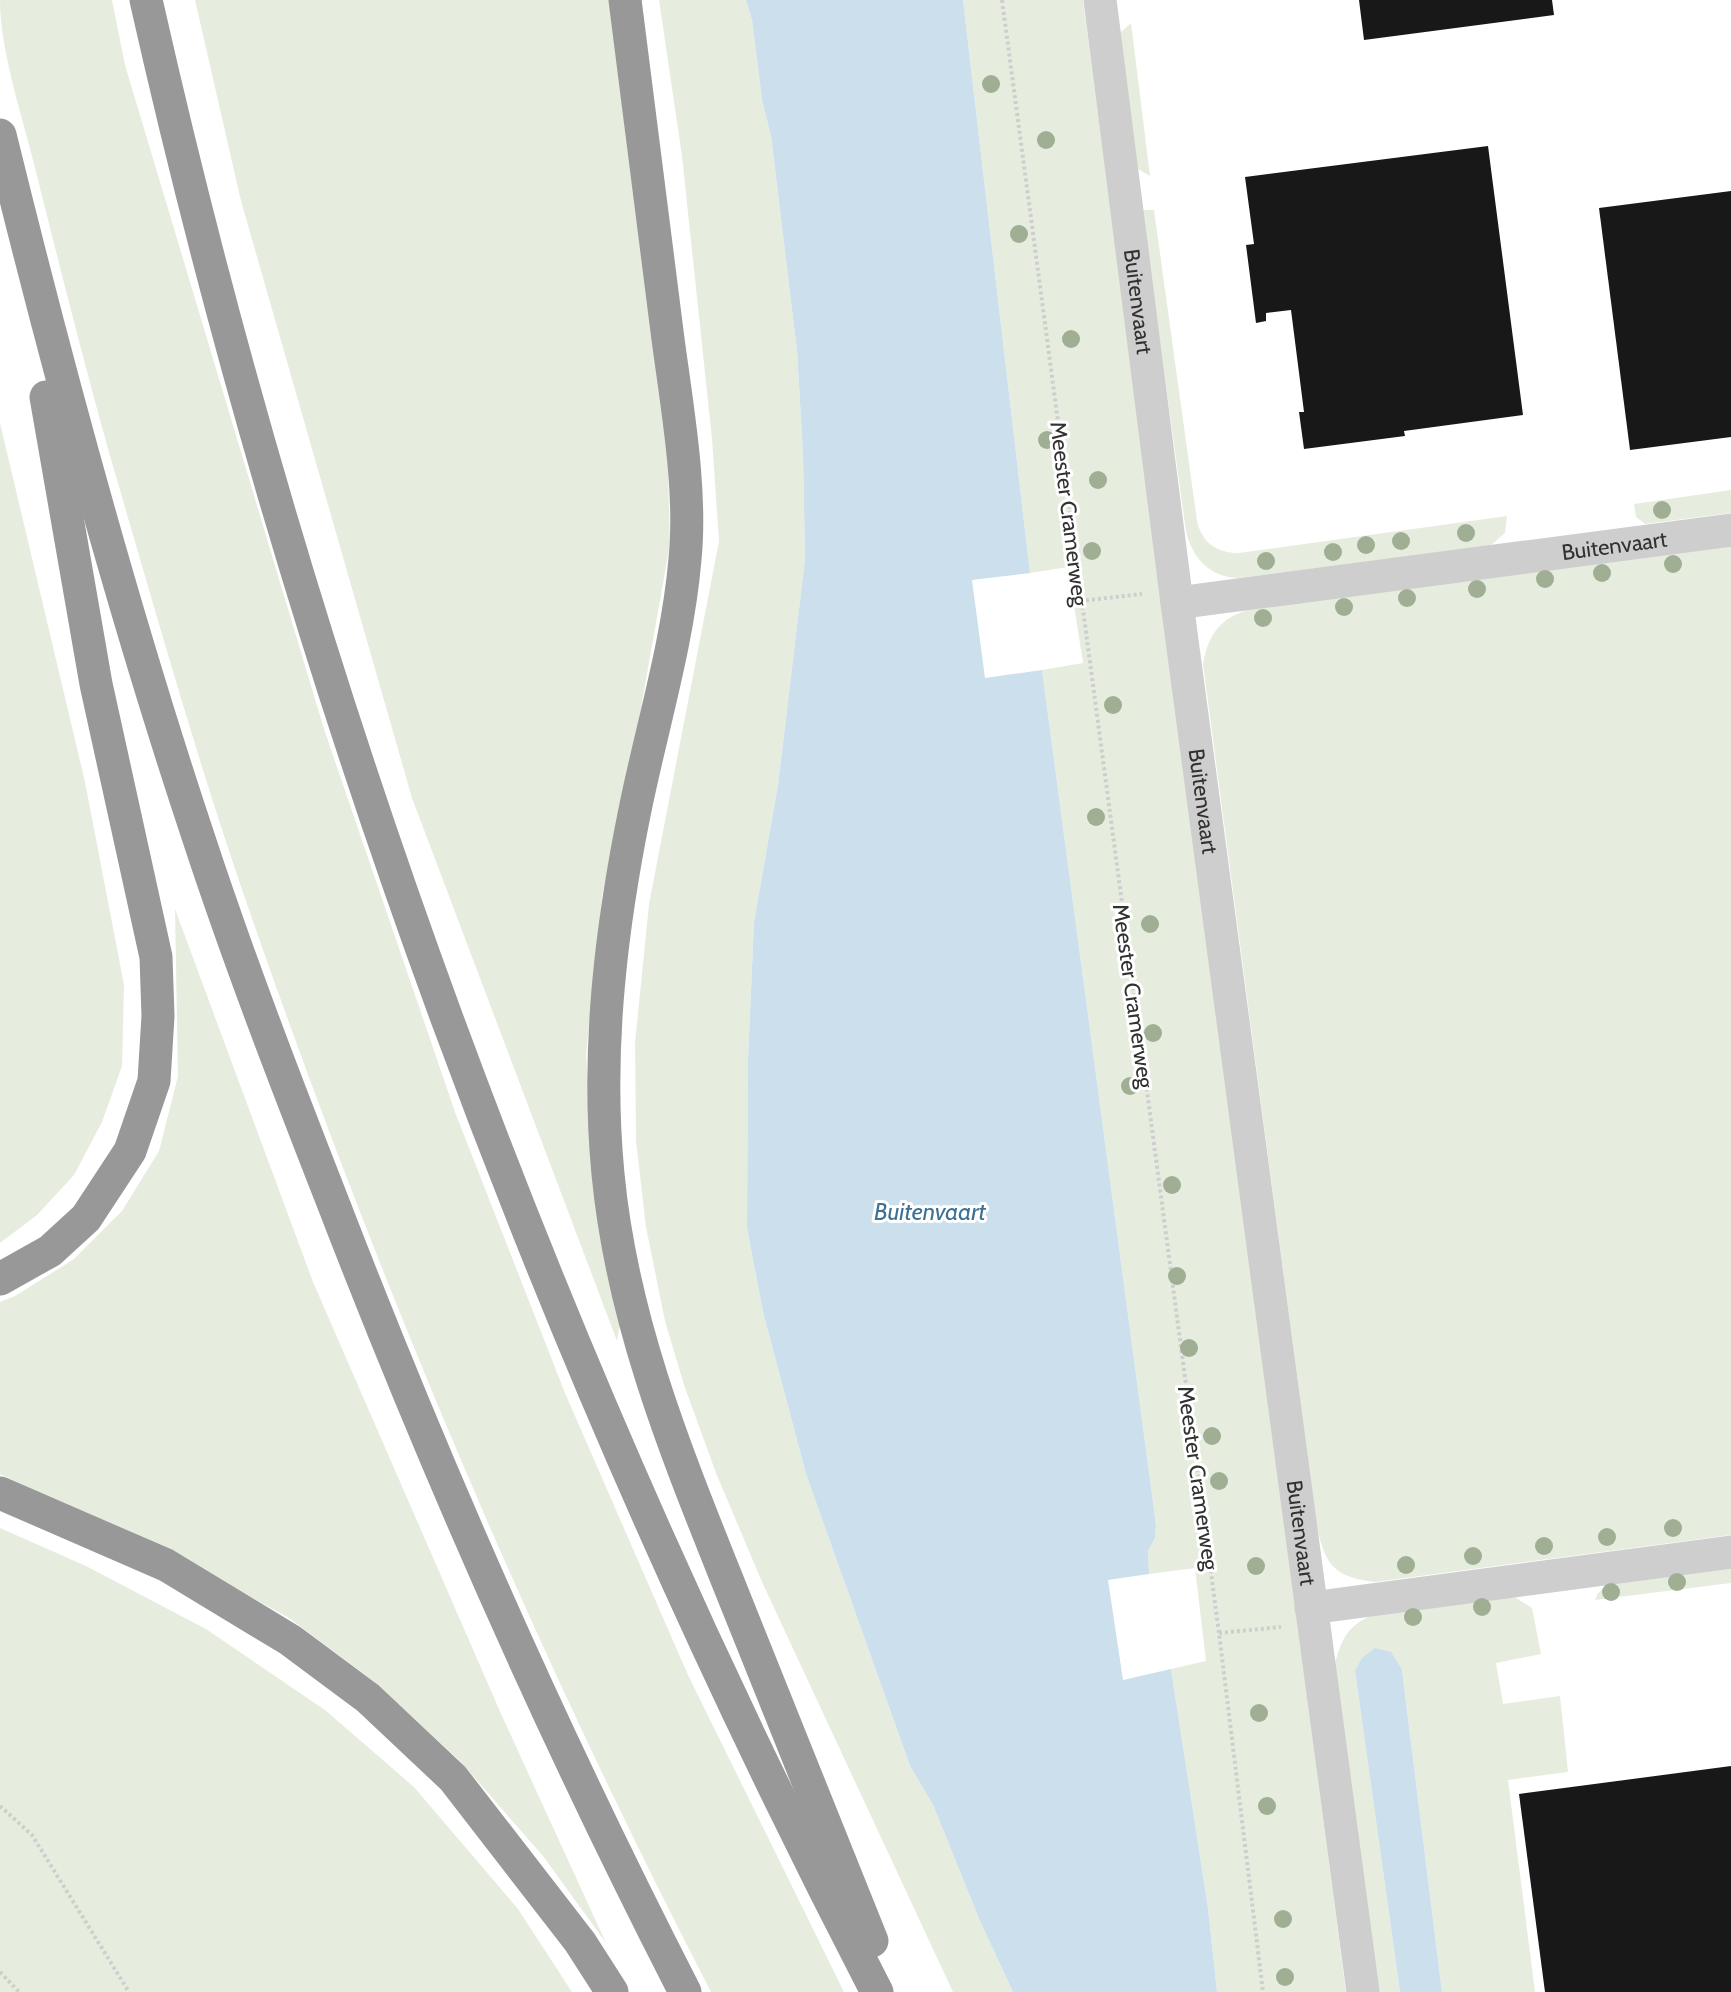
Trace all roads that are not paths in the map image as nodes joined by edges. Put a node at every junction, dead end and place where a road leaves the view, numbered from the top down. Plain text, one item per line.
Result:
1 (146, 0) edge
2 (625, 0) edge
3 (1100, 0) edge
4 (0, 136) edge
5 (1731, 530) edge
6 (1176, 596) junction
7 (0, 1279) edge
8 (0, 1494) edge
9 (1731, 1552) edge
10 (1312, 1616) junction
11 (612, 1992) edge
12 (685, 1992) edge
13 (877, 1992) edge
14 (893, 1992) edge
15 (1363, 1992) edge

1 - 13 highway
2 - 14 highway
3 - 6 street, Buitenvaart
4 - 7 highway
4 - 12 highway
5 - 6 street, Buitenvaart
6 - 10 street, Buitenvaart
8 - 11 highway
9 - 10 street, Buitenvaart
10 - 15 street, Buitenvaart

